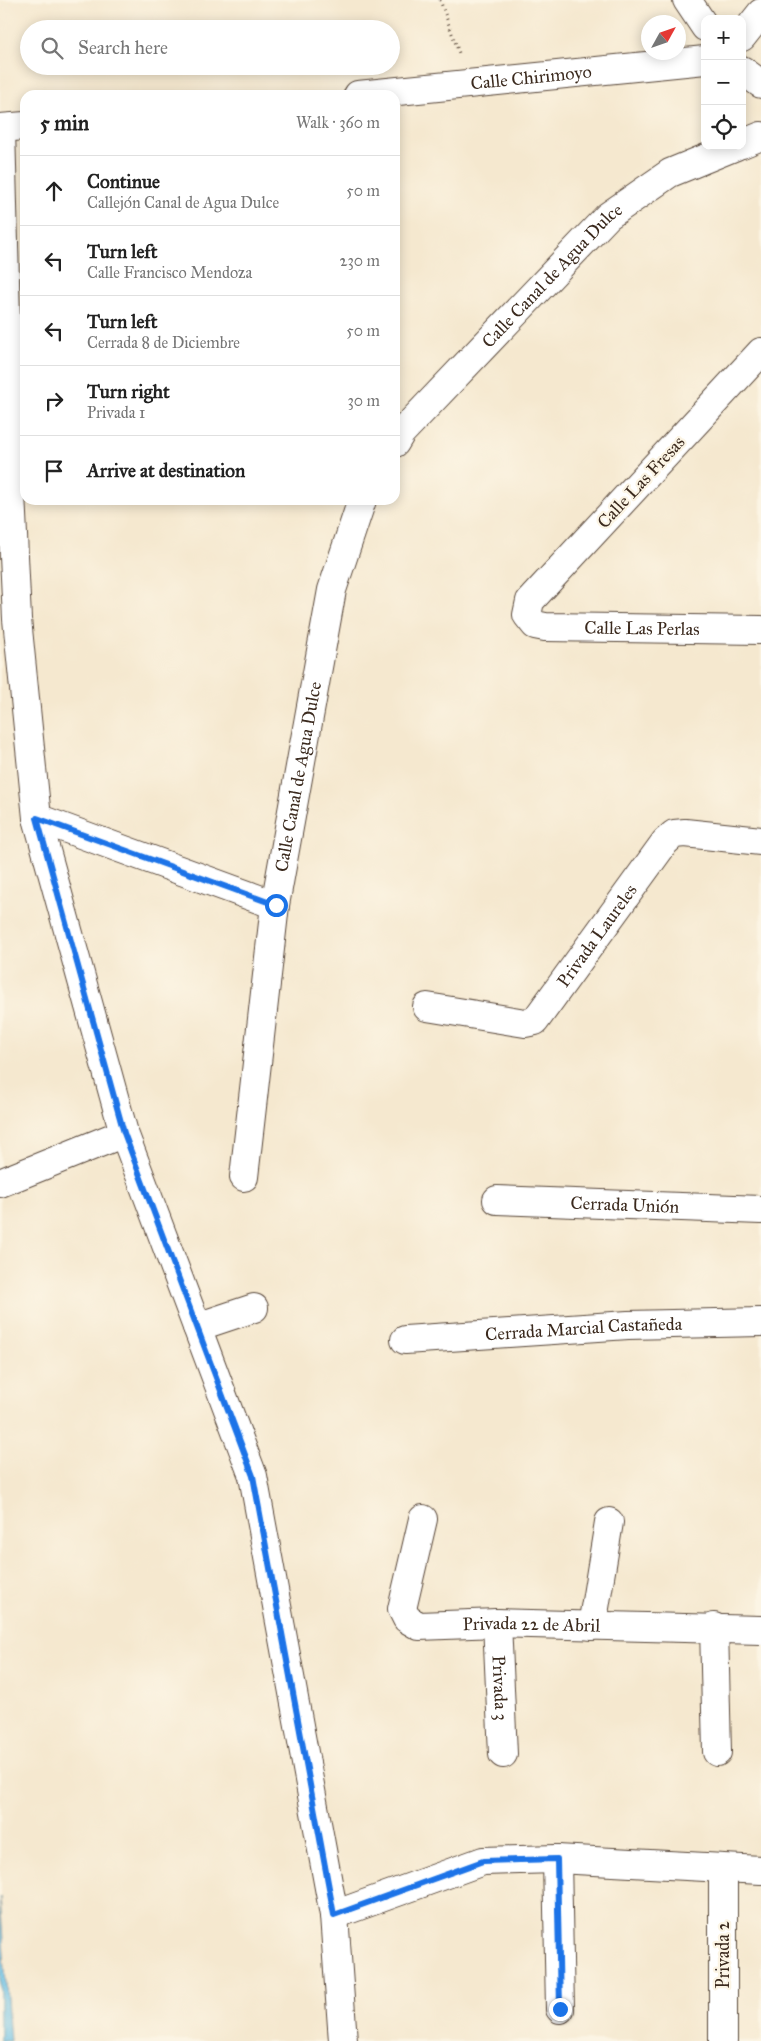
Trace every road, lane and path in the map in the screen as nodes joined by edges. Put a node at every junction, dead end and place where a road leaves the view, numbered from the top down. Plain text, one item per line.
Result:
1 (440, 0) edge
2 (687, 0) edge
3 (761, 13) edge
4 (701, 21) edge
5 (746, 32) edge
6 (701, 60) edge
7 (746, 73) edge
8 (761, 84) edge
9 (470, 85) junction
10 (400, 91) edge
11 (9, 127) edge
12 (761, 136) edge
13 (746, 142) edge
14 (726, 150) edge
15 (761, 352) edge
16 (400, 433) edge
17 (5, 472) edge
18 (360, 505) edge
19 (527, 615) joint
20 (9, 620) edge
21 (761, 630) edge
22 (37, 818) junction
23 (761, 841) edge
24 (276, 905) junction
25 (426, 1007) dead end
26 (124, 1133) junction
27 (244, 1177) dead end
28 (0, 1183) edge
29 (498, 1200) dead end
30 (756, 1209) edge
31 (254, 1308) dead end
32 (761, 1322) edge
33 (197, 1328) junction
34 (405, 1340) dead end
35 (423, 1519) dead end
36 (610, 1522) dead end
37 (497, 1623) junction
38 (592, 1626) junction
39 (714, 1627) junction
40 (761, 1630) edge
41 (717, 1752) dead end
42 (503, 1754) dead end
43 (557, 1859) junction
44 (723, 1869) junction
45 (761, 1870) edge
46 (334, 1915) junction
47 (560, 2009) dead end
48 (343, 2041) edge
49 (723, 2041) edge

1 - 9 path
2 - 4 street
3 - 5 street
6 - 9 street, Calle Chirimoyo
7 - 8 street
9 - 10 street, Calle Chirimoyo
11 - 17 street
12 - 13 street
14 - 16 street, Calle Canal de Agua Dulce
15 - 19 street, Calle Las Fresas
17 - 20 street
18 - 24 street, Calle Canal de Agua Dulce
19 - 21 street, Calle Las Perlas
20 - 22 street
22 - 24 street
22 - 26 street
23 - 25 street, Privada Laureles
24 - 27 street, Calle Canal de Agua Dulce
26 - 28 street
26 - 33 street
29 - 30 street, Cerrada Unión
31 - 33 street
32 - 34 street, Cerrada Marcial Castañeda
33 - 46 street
35 - 37 street, Privada 22 de Abril
36 - 38 street
37 - 38 street, Privada 22 de Abril
37 - 42 street, Privada 3
38 - 39 street, Privada 22 de Abril
39 - 40 street, Privada 22 de Abril
39 - 41 street
43 - 44 street
43 - 46 street
43 - 47 street
44 - 45 street
44 - 49 street, Privada 2
46 - 48 street

